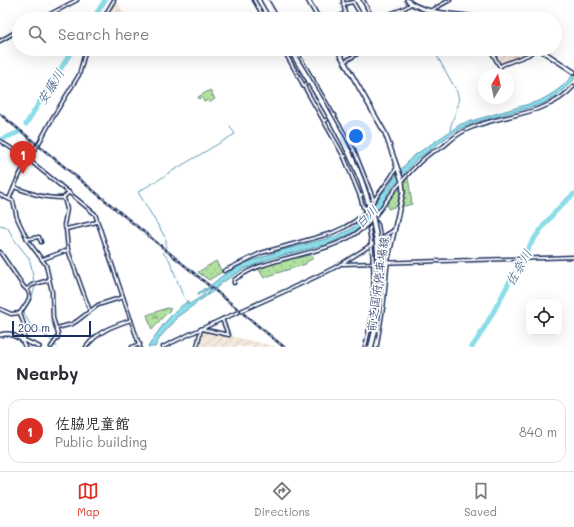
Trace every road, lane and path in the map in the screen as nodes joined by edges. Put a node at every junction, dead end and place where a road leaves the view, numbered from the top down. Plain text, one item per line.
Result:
1 (77, 0) edge
2 (114, 0) edge
3 (254, 0) edge
4 (264, 0) edge
5 (308, 0) edge
6 (343, 0) edge
7 (363, 0) edge
8 (450, 0) edge
9 (410, 2) edge
10 (343, 4) junction
11 (431, 10) junction
12 (54, 12) edge
13 (107, 12) edge
14 (261, 12) edge
15 (272, 12) edge
16 (315, 12) edge
17 (345, 12) edge
18 (359, 12) edge
19 (369, 12) edge
20 (395, 12) edge
21 (428, 12) edge
22 (438, 12) edge
23 (12, 34) edge
24 (0, 41) edge
25 (84, 56) edge
26 (287, 56) edge
27 (295, 56) edge
28 (300, 56) edge
29 (341, 56) edge
30 (354, 56) edge
31 (494, 56) edge
32 (525, 56) edge
33 (549, 56) edge
34 (344, 62) junction
35 (573, 71) edge
36 (313, 79) junction
37 (303, 86) junction
38 (574, 86) edge
39 (335, 115) junction
40 (324, 121) junction
41 (0, 142) edge
42 (354, 150) junction
43 (344, 157) junction
44 (28, 158) junction
45 (397, 168) junction
46 (402, 181) junction
47 (14, 187) junction
48 (370, 191) junction
49 (69, 192) junction
50 (0, 195) edge
51 (360, 196) junction
52 (64, 198) junction
53 (9, 199) junction
54 (97, 222) junction
55 (66, 229) junction
56 (394, 230) junction
57 (380, 238) junction
58 (27, 239) junction
59 (41, 242) dead end
60 (372, 244) junction
61 (68, 250) junction
62 (389, 250) junction
63 (0, 252) edge
64 (1, 256) edge
65 (574, 257) edge
66 (43, 259) junction
67 (373, 263) junction
68 (387, 263) junction
69 (341, 264) junction
70 (224, 271) dead end
71 (49, 280) junction
72 (234, 283) dead end
73 (27, 289) junction
74 (123, 297) junction
75 (0, 309) edge
76 (90, 311) junction
77 (20, 313) junction
78 (222, 319) junction
79 (131, 320) junction
80 (57, 328) junction
81 (201, 329) junction
82 (0, 335) edge
83 (368, 335) junction
84 (378, 337) junction
85 (22, 340) junction
86 (52, 346) edge
87 (140, 346) edge
88 (25, 347) edge
89 (40, 347) edge
90 (86, 347) edge
91 (132, 347) edge
92 (163, 347) edge
93 (197, 347) edge
94 (365, 347) edge
95 (374, 347) edge

1 - 12 street
2 - 13 street
3 - 14 street
4 - 15 highway
5 - 16 main road
6 - 10 street
7 - 19 street
8 - 11 street
9 - 11 main road
9 - 20 street
10 - 17 street
10 - 18 street
11 - 21 street
11 - 22 main road
23 - 24 street
25 - 44 street
26 - 37 street
27 - 95 highway, bridge
28 - 36 street
29 - 34 main road, 前芝国府停車場線
30 - 34 street
31 - 32 street
33 - 35 main road
34 - 45 main road, 前芝国府停車場線
36 - 37 street
36 - 39 street
37 - 40 street
38 - 46 street
39 - 40 street
39 - 42 street
40 - 43 street
41 - 44 street
42 - 43 street
42 - 48 street
43 - 51 street
44 - 47 street
44 - 49 street
45 - 46 main road, 前芝国府停車場線
45 - 70 street
46 - 56 main road, 前芝国府停車場線
46 - 72 street
47 - 52 street
47 - 53 street
48 - 51 street
48 - 51 street
49 - 52 street
49 - 54 street
50 - 53 street
52 - 55 street
53 - 58 street
54 - 55 street
54 - 74 street
55 - 61 street
56 - 57 street
56 - 62 main road, 前芝国府停車場線
57 - 60 street
57 - 60 street
57 - 62 street
58 - 59 street
58 - 66 street
60 - 67 street
60 - 69 street
61 - 66 street
61 - 76 street
62 - 68 main road, 前芝国府停車場線
63 - 64 street
64 - 73 street
65 - 68 street
66 - 71 street
67 - 68 street
67 - 69 street
67 - 83 street
68 - 84 main road, 前芝国府停車場線
69 - 78 street
71 - 73 street
71 - 80 street
73 - 77 street
74 - 76 street
74 - 79 street
75 - 77 street
76 - 80 street
77 - 85 street
78 - 81 street
78 - 81 street
79 - 87 street
79 - 90 street
80 - 86 street
81 - 92 street
81 - 93 street
82 - 85 main road
83 - 84 street
83 - 94 street
84 - 95 main road, 前芝国府停車場線
85 - 88 street
85 - 89 main road
87 - 91 street

